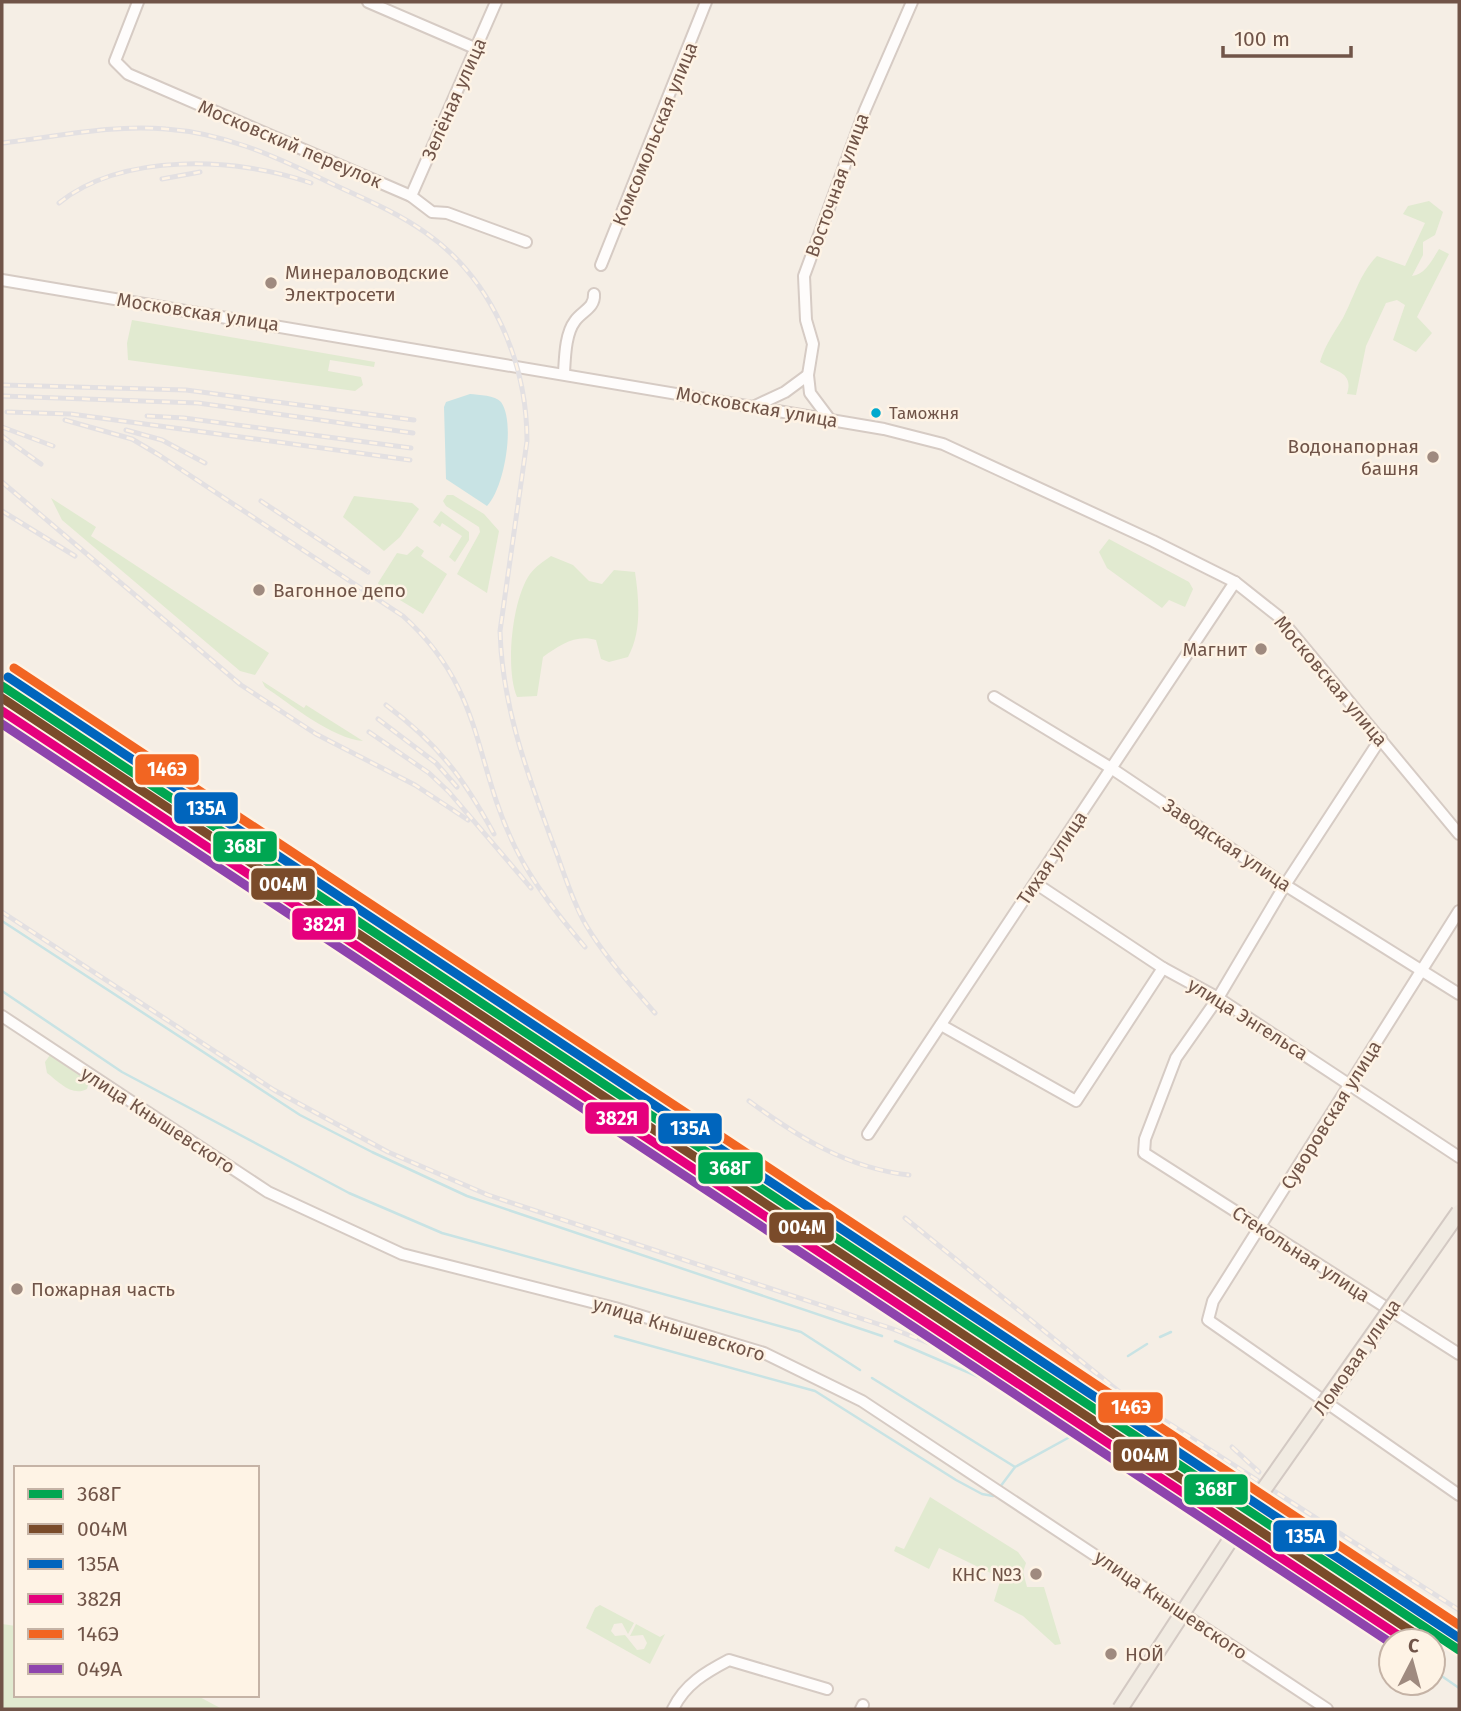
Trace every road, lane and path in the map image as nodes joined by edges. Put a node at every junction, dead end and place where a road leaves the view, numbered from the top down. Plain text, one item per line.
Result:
1 (138, 2) edge
2 (368, 2) edge
3 (496, 2) edge
4 (706, 2) edge
5 (912, 2) edge
6 (477, 49) junction
7 (411, 196) junction
8 (527, 242) dead end
9 (601, 265) dead end
10 (2, 280) edge
11 (594, 294) dead end
12 (564, 373) junction
13 (808, 375) junction
14 (785, 393) junction
15 (752, 407) junction
16 (785, 413) junction
17 (831, 421) junction
18 (1235, 582) junction
19 (994, 697) dead end
20 (1381, 738) junction
21 (1111, 768) junction
22 (1459, 834) edge
23 (1035, 883) junction
24 (1285, 884) junction
25 (1459, 911) edge
26 (1163, 968) junction
27 (1422, 970) junction
28 (1459, 994) edge
29 (1218, 998) junction
30 (2, 1016) edge
31 (941, 1025) junction
32 (1350, 1084) junction
33 (868, 1134) dead end
34 (1459, 1157) edge
35 (1459, 1212) edge
36 (1260, 1227) junction
37 (1459, 1354) edge
38 (1459, 1495) edge
39 (827, 1689) dead end
40 (673, 1709) edge
41 (1120, 1709) edge
42 (1327, 1709) edge

1 - 7 street, Московский переулок
2 - 6 street
3 - 6 street, Зелёная улица
4 - 9 street, Комсомольская улица
5 - 13 street, Восточная улица
6 - 7 street, Зелёная улица
7 - 8 street, Московский переулок
10 - 12 street, Московская улица
11 - 12 street
12 - 15 street, Московская улица
13 - 14 street
13 - 17 street
14 - 15 street
14 - 16 street
15 - 16 street, Московская улица
16 - 17 street, Московская улица
17 - 18 street, Московская улица
18 - 20 street, Московская улица
18 - 21 street, Тихая улица
19 - 21 street, Заводская улица
20 - 22 street, Московская улица
20 - 24 street
21 - 23 street, Тихая улица
21 - 24 street, Заводская улица
23 - 26 street, улица Энгельса
23 - 31 street, Тихая улица
24 - 27 street, Заводская улица
24 - 29 street
25 - 27 street, Суворовская улица
26 - 29 street, улица Энгельса
26 - 31 street
27 - 28 street, Заводская улица
27 - 32 street, Суворовская улица
29 - 32 street, улица Энгельса
29 - 36 street, Стекольная улица
30 - 42 street, улица Кнышевского
31 - 33 street, Тихая улица
32 - 34 street, улица Энгельса
32 - 36 street, Суворовская улица
35 - 41 main road, Ломовая улица, bridge
36 - 37 street, Стекольная улица
36 - 38 street, Суворовская улица
39 - 40 street

